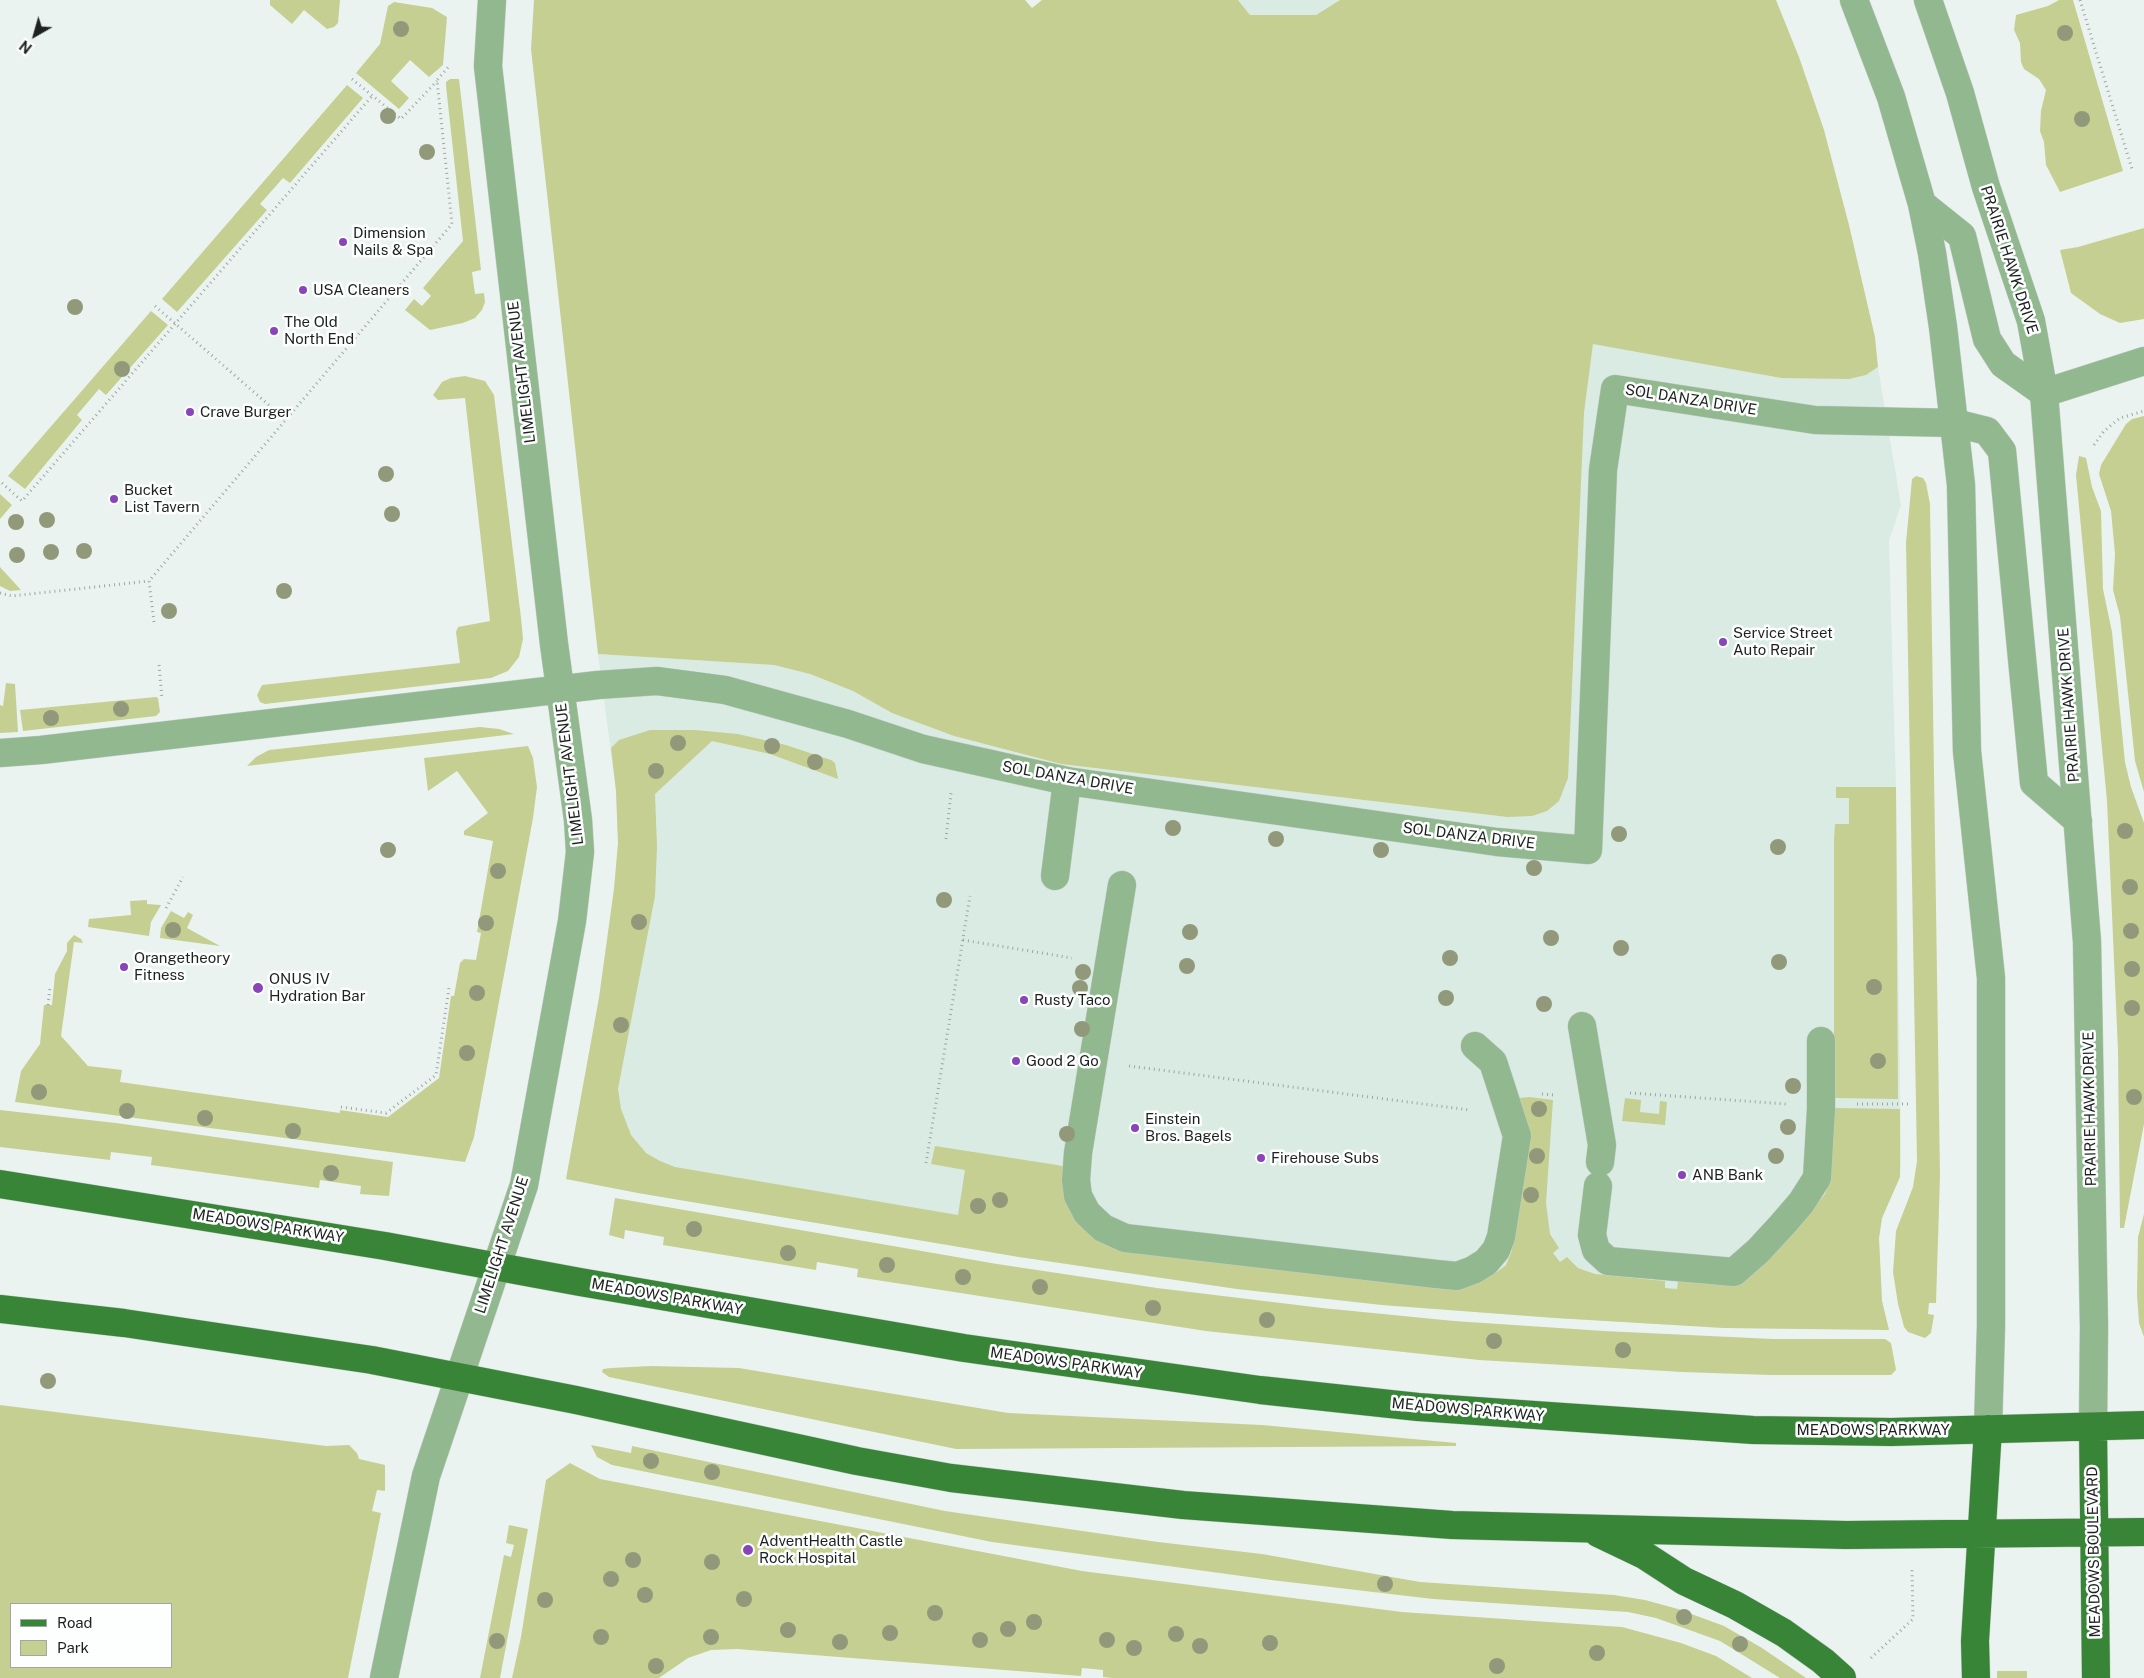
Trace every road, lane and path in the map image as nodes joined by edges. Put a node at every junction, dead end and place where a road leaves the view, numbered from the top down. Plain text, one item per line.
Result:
1 (492, 0) edge
2 (1854, 0) edge
3 (1928, 0) edge
4 (2080, 0) edge
5 (451, 56) dead end
6 (352, 79) dead end
7 (437, 80) junction
8 (372, 96) junction
9 (2132, 170) dead end
10 (1922, 204) junction
11 (156, 306) dead end
12 (176, 324) junction
13 (2144, 361) edge
14 (2044, 392) junction
15 (2144, 411) edge
16 (286, 420) junction
17 (1955, 424) junction
18 (2094, 445) dead end
19 (2, 483) dead end
20 (149, 581) junction
21 (0, 593) edge
22 (154, 622) dead end
23 (159, 665) dead end
24 (560, 689) junction
25 (163, 704) dead end
26 (0, 752) edge
27 (1067, 781) junction
28 (949, 790) dead end
29 (2078, 822) junction
30 (946, 839) dead end
31 (183, 876) dead end
32 (1055, 876) dead end
33 (1122, 885) dead end
34 (970, 896) dead end
35 (166, 908) dead end
36 (962, 940) junction
37 (1074, 958) dead end
38 (50, 986) dead end
39 (449, 988) dead end
40 (48, 1005) dead end
41 (1582, 1026) dead end
42 (1821, 1041) dead end
43 (1475, 1046) dead end
44 (1123, 1065) dead end
45 (1625, 1092) dead end
46 (1474, 1103) dead end
47 (1793, 1104) dead end
48 (1852, 1104) dead end
49 (1909, 1104) dead end
50 (341, 1107) dead end
51 (926, 1163) dead end
52 (0, 1184) edge
53 (496, 1266) junction
54 (0, 1309) edge
55 (459, 1378) junction
56 (2144, 1425) edge
57 (2093, 1427) junction
58 (1988, 1429) junction
59 (1588, 1528) junction
60 (2094, 1532) junction
61 (2144, 1532) edge
62 (1982, 1534) junction
63 (1912, 1568) dead end
64 (1867, 1663) dead end
65 (384, 1678) edge
66 (1842, 1678) edge
67 (1976, 1678) edge
68 (2096, 1678) edge

1 - 24 street, LIMELIGHT AVENUE
2 - 10 street
3 - 14 street, PRAIRIE HAWK DRIVE
4 - 9 path
5 - 7 path
6 - 8 path
7 - 8 path
7 - 16 path
8 - 12 path
10 - 14 street
10 - 17 street
11 - 12 path
12 - 16 path
12 - 19 path
13 - 14 street
14 - 29 street, PRAIRIE HAWK DRIVE
15 - 18 path
16 - 20 path
17 - 27 street, SOL DANZA DRIVE
17 - 29 street
17 - 58 street
20 - 21 path
20 - 22 path
23 - 25 path
24 - 26 street, SOL DANZA DRIVE
24 - 27 street, SOL DANZA DRIVE
24 - 53 street, LIMELIGHT AVENUE
27 - 32 street
28 - 30 path
29 - 57 street, PRAIRIE HAWK DRIVE
31 - 35 path
33 - 43 street
34 - 36 path
36 - 37 path
36 - 51 path
38 - 40 path
39 - 50 path
41 - 42 street
44 - 46 path
45 - 47 path
48 - 49 path
52 - 53 main road, MEADOWS PARKWAY
53 - 55 street, LIMELIGHT AVENUE
53 - 58 main road, MEADOWS PARKWAY
54 - 55 main road
55 - 59 main road
55 - 65 street, LIMELIGHT AVENUE
56 - 57 main road, MEADOWS PARKWAY
57 - 58 main road, MEADOWS PARKWAY
57 - 60 main road, MEADOWS BOULEVARD
58 - 62 main road
59 - 62 main road
59 - 66 main road
60 - 61 main road
60 - 62 main road
60 - 68 main road, MEADOWS BOULEVARD
62 - 67 main road
63 - 64 path

